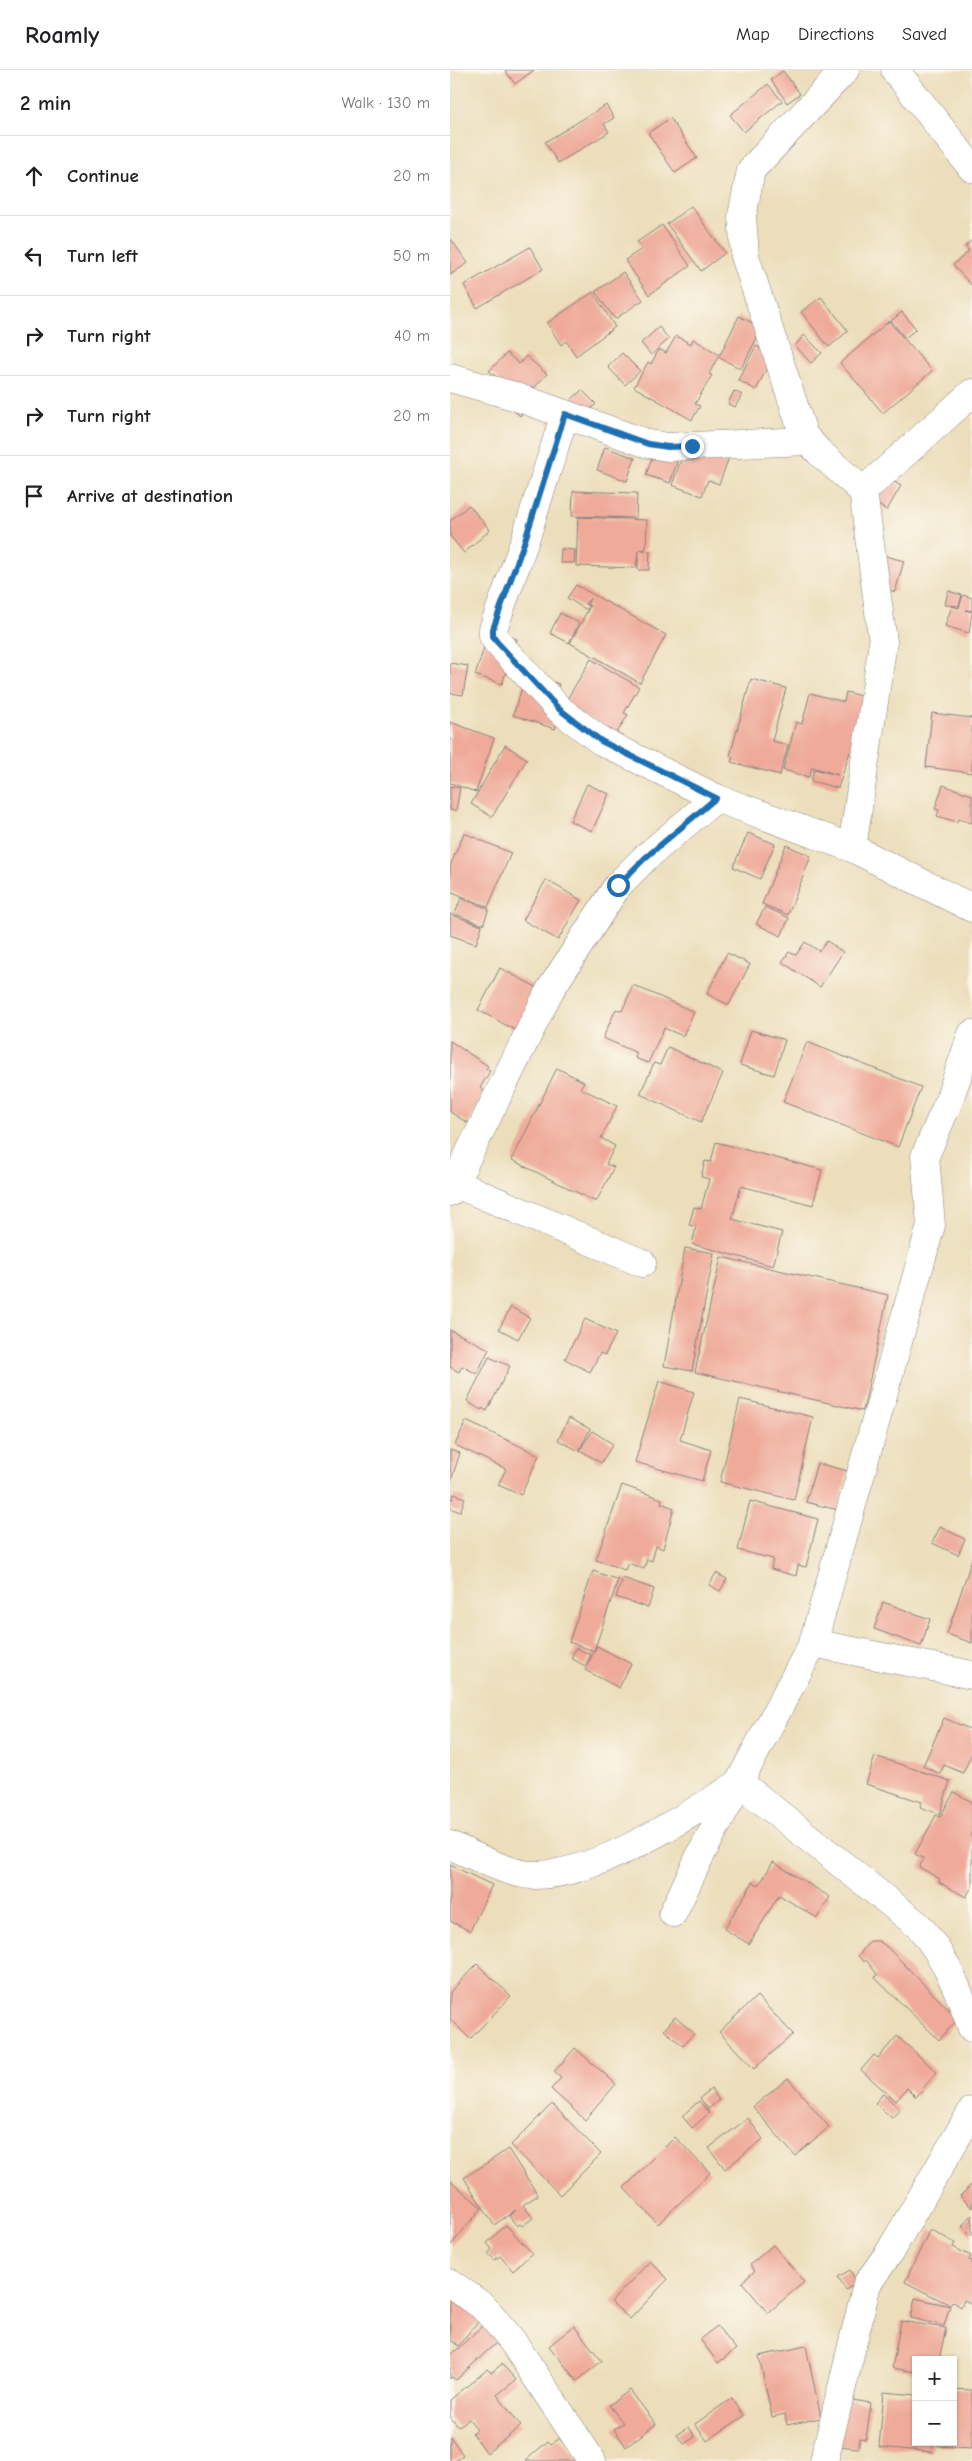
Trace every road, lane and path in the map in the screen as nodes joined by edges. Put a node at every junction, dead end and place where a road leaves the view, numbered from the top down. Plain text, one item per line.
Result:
1 (845, 70) edge
2 (895, 70) edge
3 (972, 168) edge
4 (450, 378) edge
5 (972, 393) edge
6 (565, 414) junction
7 (809, 441) junction
8 (863, 492) junction
9 (716, 798) junction
10 (852, 848) junction
11 (972, 908) edge
12 (972, 1034) edge
13 (452, 1188) edge
14 (642, 1263) dead end
15 (813, 1643) junction
16 (972, 1675) edge
17 (740, 1783) junction
18 (450, 1845) edge
19 (673, 1913) dead end
20 (972, 2028) edge
21 (972, 2111) edge
22 (450, 2283) edge
23 (592, 2461) edge
24 (824, 2461) edge

1 - 7 street
2 - 3 street
4 - 6 street
5 - 8 street
6 - 7 street
6 - 9 street
7 - 8 street
8 - 10 street
9 - 10 street
9 - 13 street
10 - 11 street
12 - 15 street
13 - 14 street
15 - 16 street
15 - 17 street
17 - 18 street
17 - 19 street
17 - 20 street
21 - 24 street
22 - 23 street

